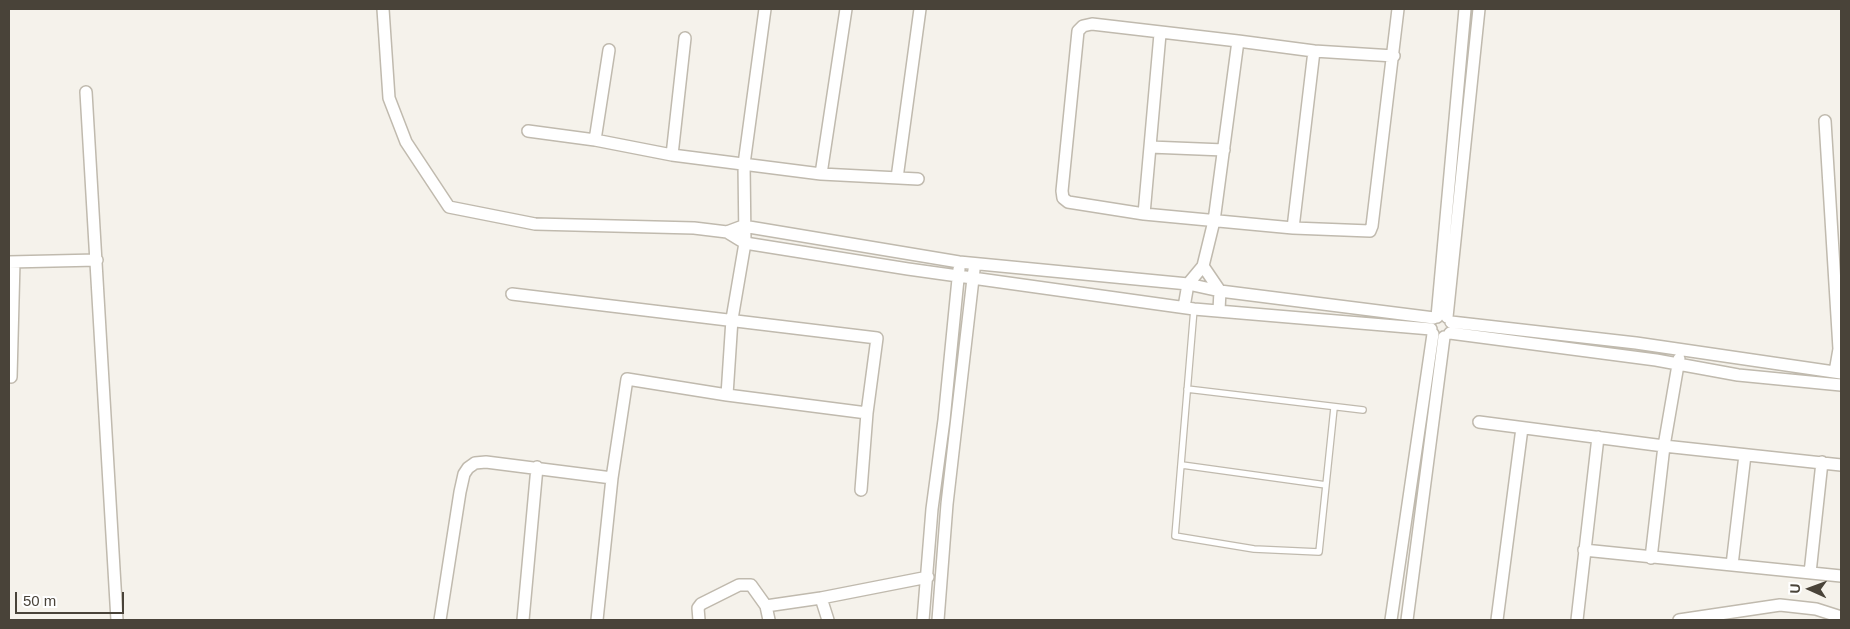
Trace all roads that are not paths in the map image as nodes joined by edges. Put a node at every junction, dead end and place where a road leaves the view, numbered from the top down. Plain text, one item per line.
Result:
1 (383, 9) edge
2 (765, 9) edge
3 (846, 9) edge
4 (920, 9) edge
5 (1398, 9) edge
6 (1465, 9) edge
7 (1479, 9) edge
8 (1160, 34) junction
9 (685, 38) dead end
10 (1238, 41) junction
11 (609, 50) dead end
12 (1314, 51) junction
13 (1394, 56) junction
14 (86, 92) dead end
15 (1825, 121) dead end
16 (528, 131) dead end
17 (595, 140) junction
18 (1150, 147) junction
19 (1224, 150) junction
20 (672, 155) junction
21 (744, 164) junction
22 (821, 174) junction
23 (897, 178) junction
24 (918, 179) dead end
25 (1144, 214) junction
26 (1214, 221) junction
27 (743, 226) junction
28 (1293, 228) junction
29 (727, 232) junction
30 (745, 243) junction
31 (97, 260) junction
32 (11, 262) edge
33 (959, 262) junction
34 (975, 264) junction
35 (1204, 266) junction
36 (959, 276) junction
37 (972, 278) junction
38 (1188, 284) junction
39 (1220, 291) junction
40 (512, 294) dead end
41 (1189, 308) junction
42 (1219, 310) junction
43 (732, 319) junction
44 (1441, 326) junction
45 (1840, 349) edge
46 (1681, 350) junction
47 (1678, 365) junction
48 (1838, 373) edge
49 (11, 377) dead end
50 (1841, 385) edge
51 (1187, 389) junction
52 (727, 395) junction
53 (1334, 408) junction
54 (1362, 410) dead end
55 (867, 413) junction
56 (1478, 422) dead end
57 (1522, 428) junction
58 (1598, 438) junction
59 (1664, 446) junction
60 (1745, 455) junction
61 (1822, 462) junction
62 (1182, 465) junction
63 (1841, 465) edge
64 (537, 467) junction
65 (612, 478) junction
66 (1326, 484) junction
67 (862, 490) dead end
68 (1584, 550) junction
69 (1651, 558) junction
70 (1732, 565) junction
71 (1810, 572) junction
72 (1841, 576) edge
73 (928, 577) junction
74 (822, 598) junction
75 (766, 606) junction
76 (1834, 618) edge
77 (117, 620) edge
78 (440, 620) edge
79 (523, 620) edge
80 (597, 620) edge
81 (699, 620) edge
82 (769, 620) edge
83 (828, 620) edge
84 (923, 620) edge
85 (938, 620) edge
86 (1391, 620) edge
87 (1407, 620) edge
88 (1497, 620) edge
89 (1577, 620) edge
90 (1679, 620) edge

1 - 29 street
2 - 21 street
3 - 22 street
4 - 23 street
5 - 13 street
6 - 44 street
7 - 44 street
8 - 10 street
8 - 18 street
8 - 25 street
9 - 20 street
10 - 12 street
10 - 19 street
11 - 17 street
12 - 13 street
12 - 28 street
13 - 28 street
14 - 31 street
15 - 45 street
16 - 17 street
17 - 20 street
18 - 19 street
18 - 25 street
19 - 26 street
20 - 21 street
21 - 22 street
21 - 27 street
22 - 23 street
23 - 24 street
25 - 26 street
26 - 28 street
26 - 35 street
27 - 29 street
27 - 30 street
27 - 33 street
29 - 30 street
30 - 36 street
30 - 43 street
31 - 32 street
31 - 77 street
32 - 49 street
33 - 34 street
33 - 36 street
34 - 37 street
34 - 38 street
35 - 38 street
35 - 39 street
36 - 37 street
36 - 73 street
37 - 41 street
37 - 85 street
38 - 39 street
38 - 41 street
39 - 42 street
39 - 44 street
40 - 43 street
41 - 42 street
41 - 51 lane
42 - 44 street
43 - 52 street
43 - 55 street
44 - 46 street
44 - 47 street
44 - 86 street
44 - 87 street
45 - 48 street
46 - 47 street
46 - 48 street
47 - 50 street
47 - 59 street
51 - 53 lane
51 - 62 lane
52 - 55 street
52 - 65 street
53 - 54 lane
53 - 66 lane
55 - 67 street
56 - 57 street
57 - 58 street
57 - 88 street
58 - 59 street
58 - 68 street
59 - 60 street
59 - 69 street
60 - 61 street
60 - 70 street
61 - 63 street
61 - 71 street
62 - 66 lane
62 - 66 lane
64 - 65 street
64 - 78 street
64 - 79 street
65 - 80 street
68 - 69 street
68 - 89 street
69 - 70 street
70 - 71 street
71 - 72 street
73 - 74 street
73 - 84 street
74 - 75 street
74 - 83 street
75 - 81 street
75 - 82 street
76 - 90 street

